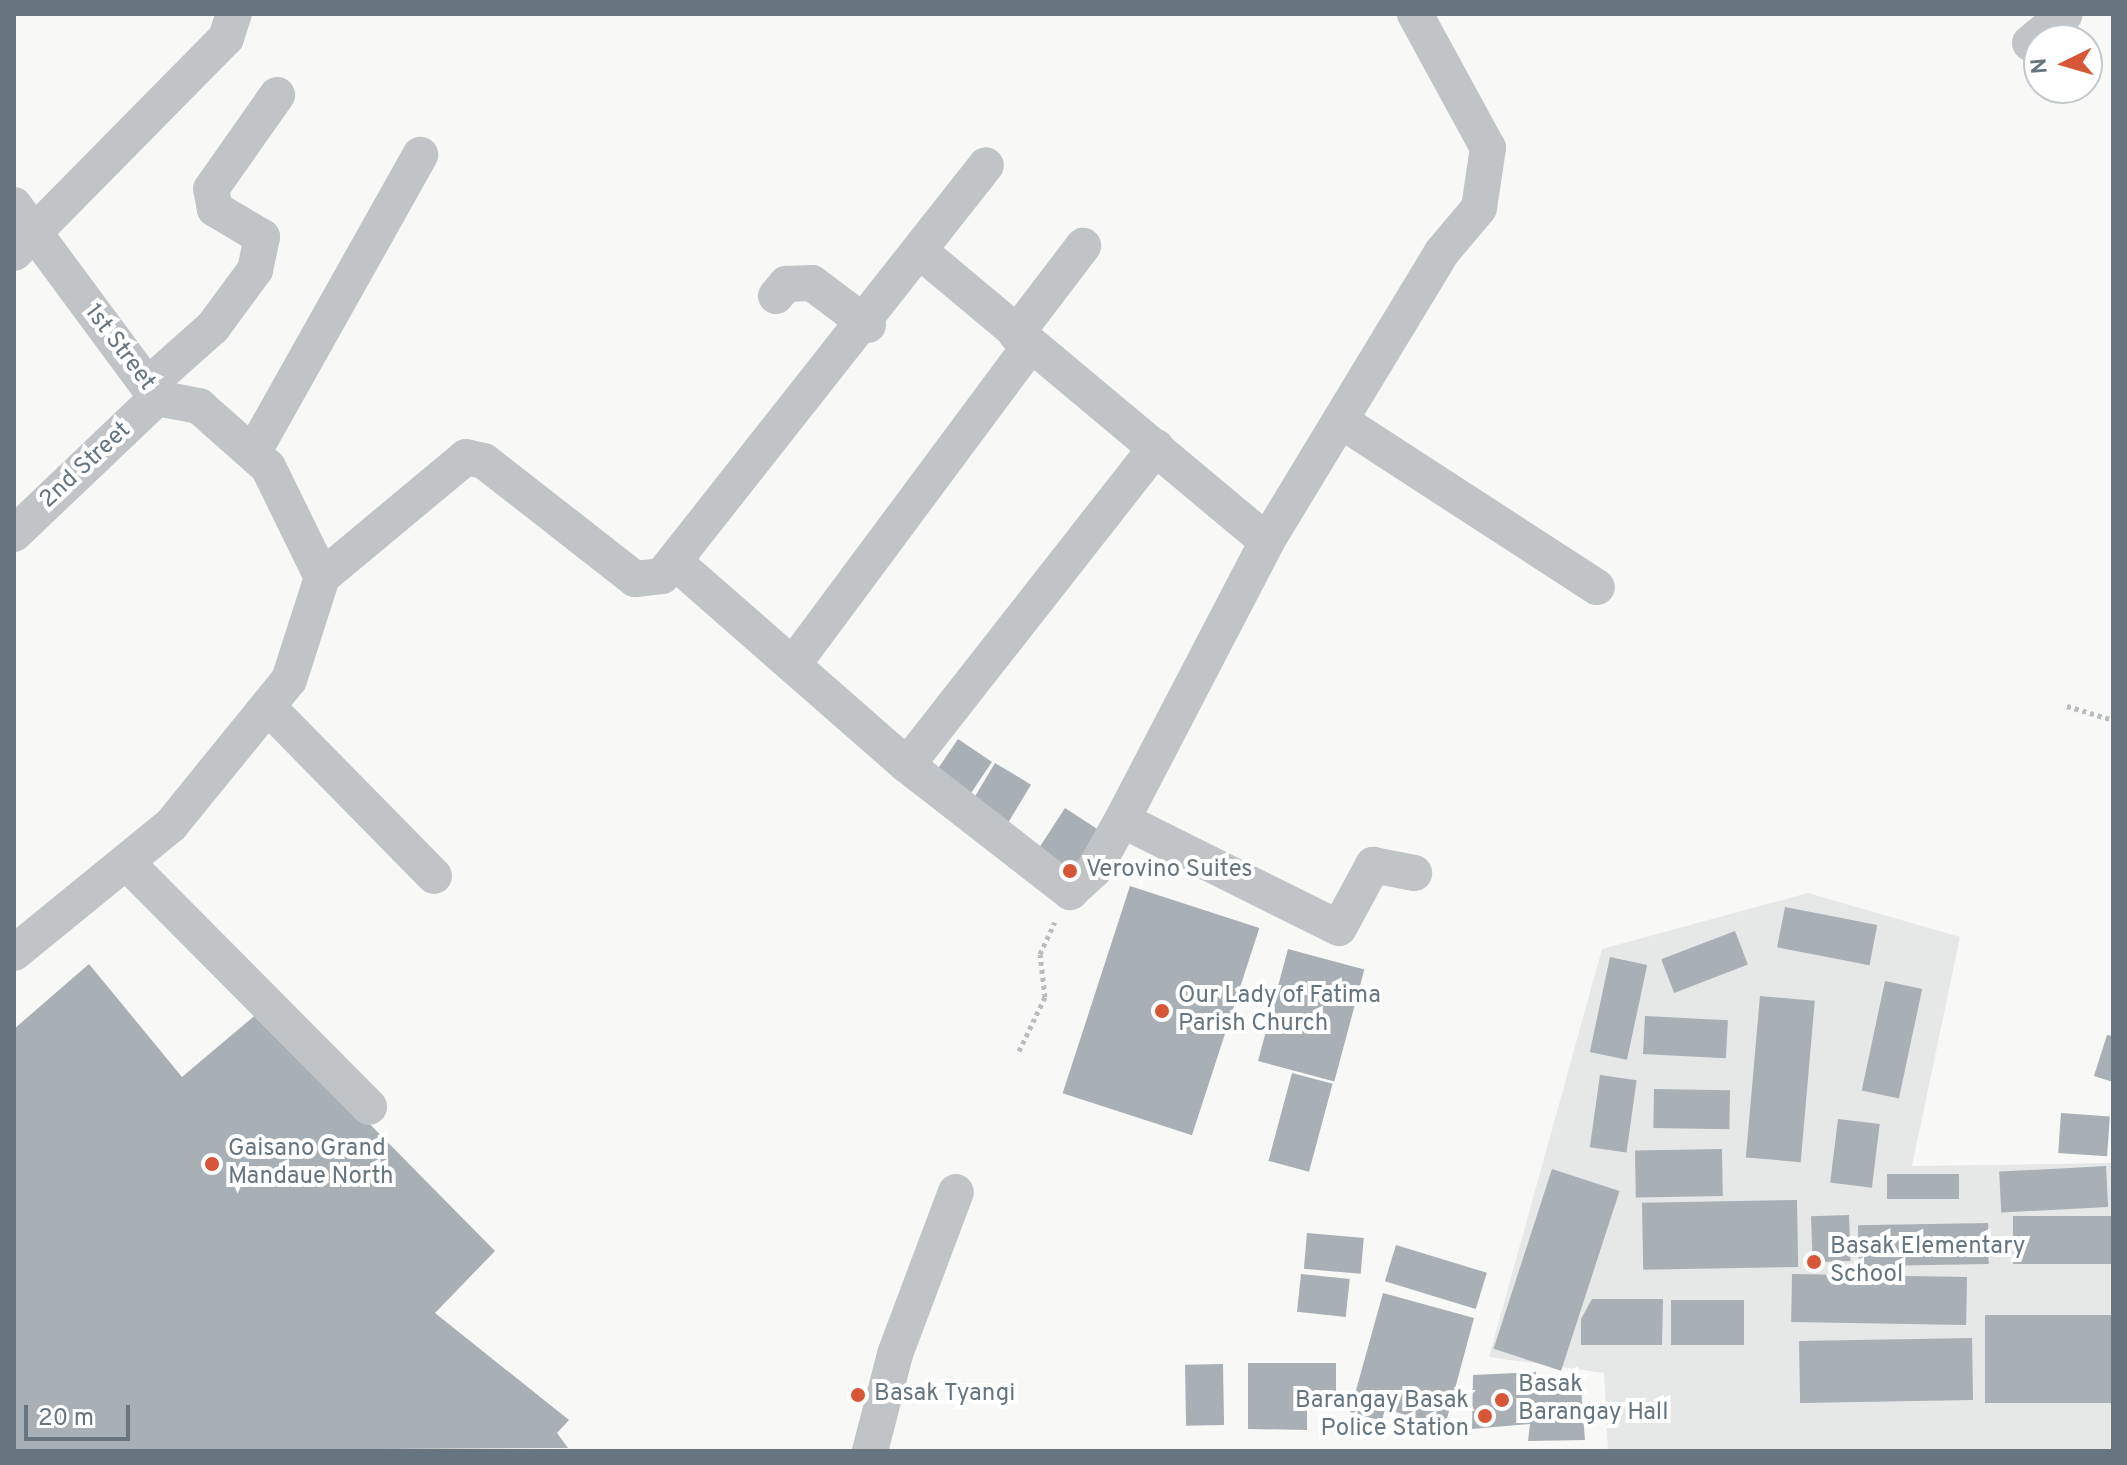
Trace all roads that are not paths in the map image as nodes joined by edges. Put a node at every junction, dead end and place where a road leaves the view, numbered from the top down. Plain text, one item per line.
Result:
1 (234, 14) edge
2 (1415, 14) edge
3 (277, 95) dead end
4 (420, 155) dead end
5 (986, 165) dead end
6 (21, 230) edge
7 (1083, 246) dead end
8 (922, 253) junction
9 (776, 296) dead end
10 (868, 325) junction
11 (1023, 340) junction
12 (153, 391) junction
13 (1341, 421) junction
14 (1156, 447) junction
15 (253, 453) junction
16 (14, 534) edge
17 (1267, 541) junction
18 (676, 563) junction
19 (322, 577) junction
20 (1597, 587) dead end
21 (795, 662) junction
22 (270, 709) junction
23 (907, 765) junction
24 (1122, 820) junction
25 (126, 862) junction
26 (1414, 873) dead end
27 (434, 876) dead end
28 (14, 953) edge
29 (369, 1107) dead end
30 (956, 1192) dead end
31 (870, 1451) edge

1 - 6 street
2 - 13 street
3 - 12 street, 2nd Street
4 - 15 street
5 - 8 street
6 - 12 street, 1st Street
7 - 11 street
8 - 10 street
8 - 11 street
9 - 10 street
10 - 18 street
11 - 14 street
11 - 21 street
12 - 15 street, 1st Street
12 - 16 street, 2nd Street
13 - 17 street
13 - 20 street
14 - 17 street
14 - 23 street
15 - 19 street, 1st Street
17 - 24 street
18 - 19 street
18 - 21 street
19 - 22 street
21 - 23 street
22 - 25 street
22 - 27 street
23 - 24 street
24 - 26 street
25 - 28 street
25 - 29 street
30 - 31 street

